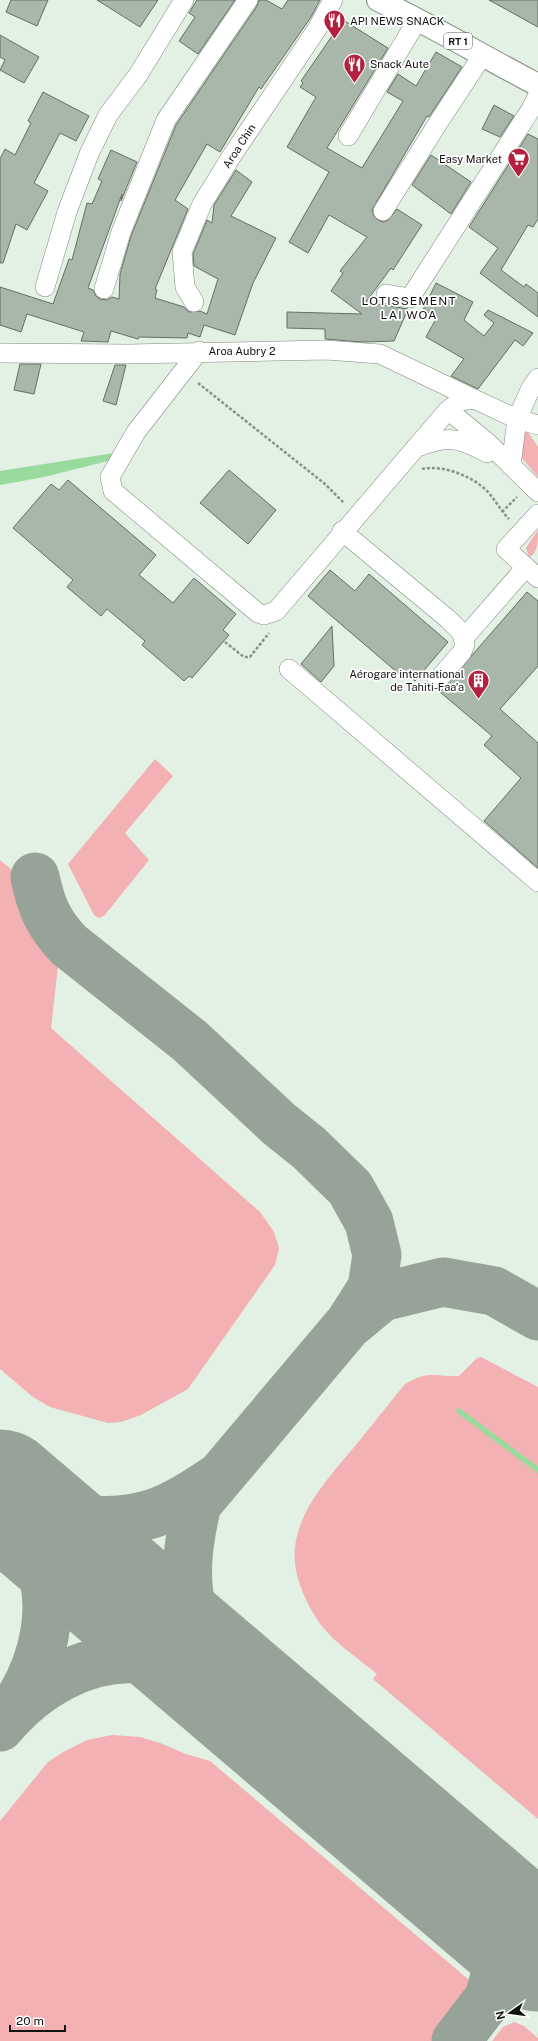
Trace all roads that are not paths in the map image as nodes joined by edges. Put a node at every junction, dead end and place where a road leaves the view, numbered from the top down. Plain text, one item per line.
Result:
1 (184, 0) edge
2 (248, 0) edge
3 (333, 0) edge
4 (378, 0) edge
5 (418, 19) junction
6 (482, 56) junction
7 (538, 85) edge
8 (538, 95) edge
9 (348, 136) dead end
10 (383, 211) dead end
11 (46, 288) dead end
12 (104, 289) dead end
13 (386, 294) dead end
14 (194, 302) dead end
15 (199, 351) junction
16 (0, 353) edge
17 (538, 378) edge
18 (474, 398) junction
19 (448, 410) junction
20 (517, 419) junction
21 (538, 425) edge
22 (413, 449) junction
23 (511, 466) junction
24 (538, 492) edge
25 (538, 514) edge
26 (342, 532) junction
27 (532, 572) edge
28 (464, 638) junction
29 (290, 669) dead end
30 (437, 681) dead end
31 (538, 882) edge

1 - 11 street
2 - 12 street
3 - 14 street, Aroa Chin
4 - 5 main road, RT 1
5 - 6 main road, RT 1
5 - 9 street
6 - 7 main road, RT 1
6 - 10 street
8 - 13 street
15 - 16 street, Aroa Aubry 2
15 - 18 street, Aroa Aubry 2
15 - 26 street
17 - 20 street
18 - 19 street
18 - 20 street, Aroa Aubry 2
19 - 22 street
19 - 23 street
20 - 21 street, Aroa Aubry 2
20 - 23 street
22 - 23 street
22 - 26 street
23 - 24 street
25 - 27 street
26 - 28 street
27 - 28 street
28 - 30 street
29 - 31 street

